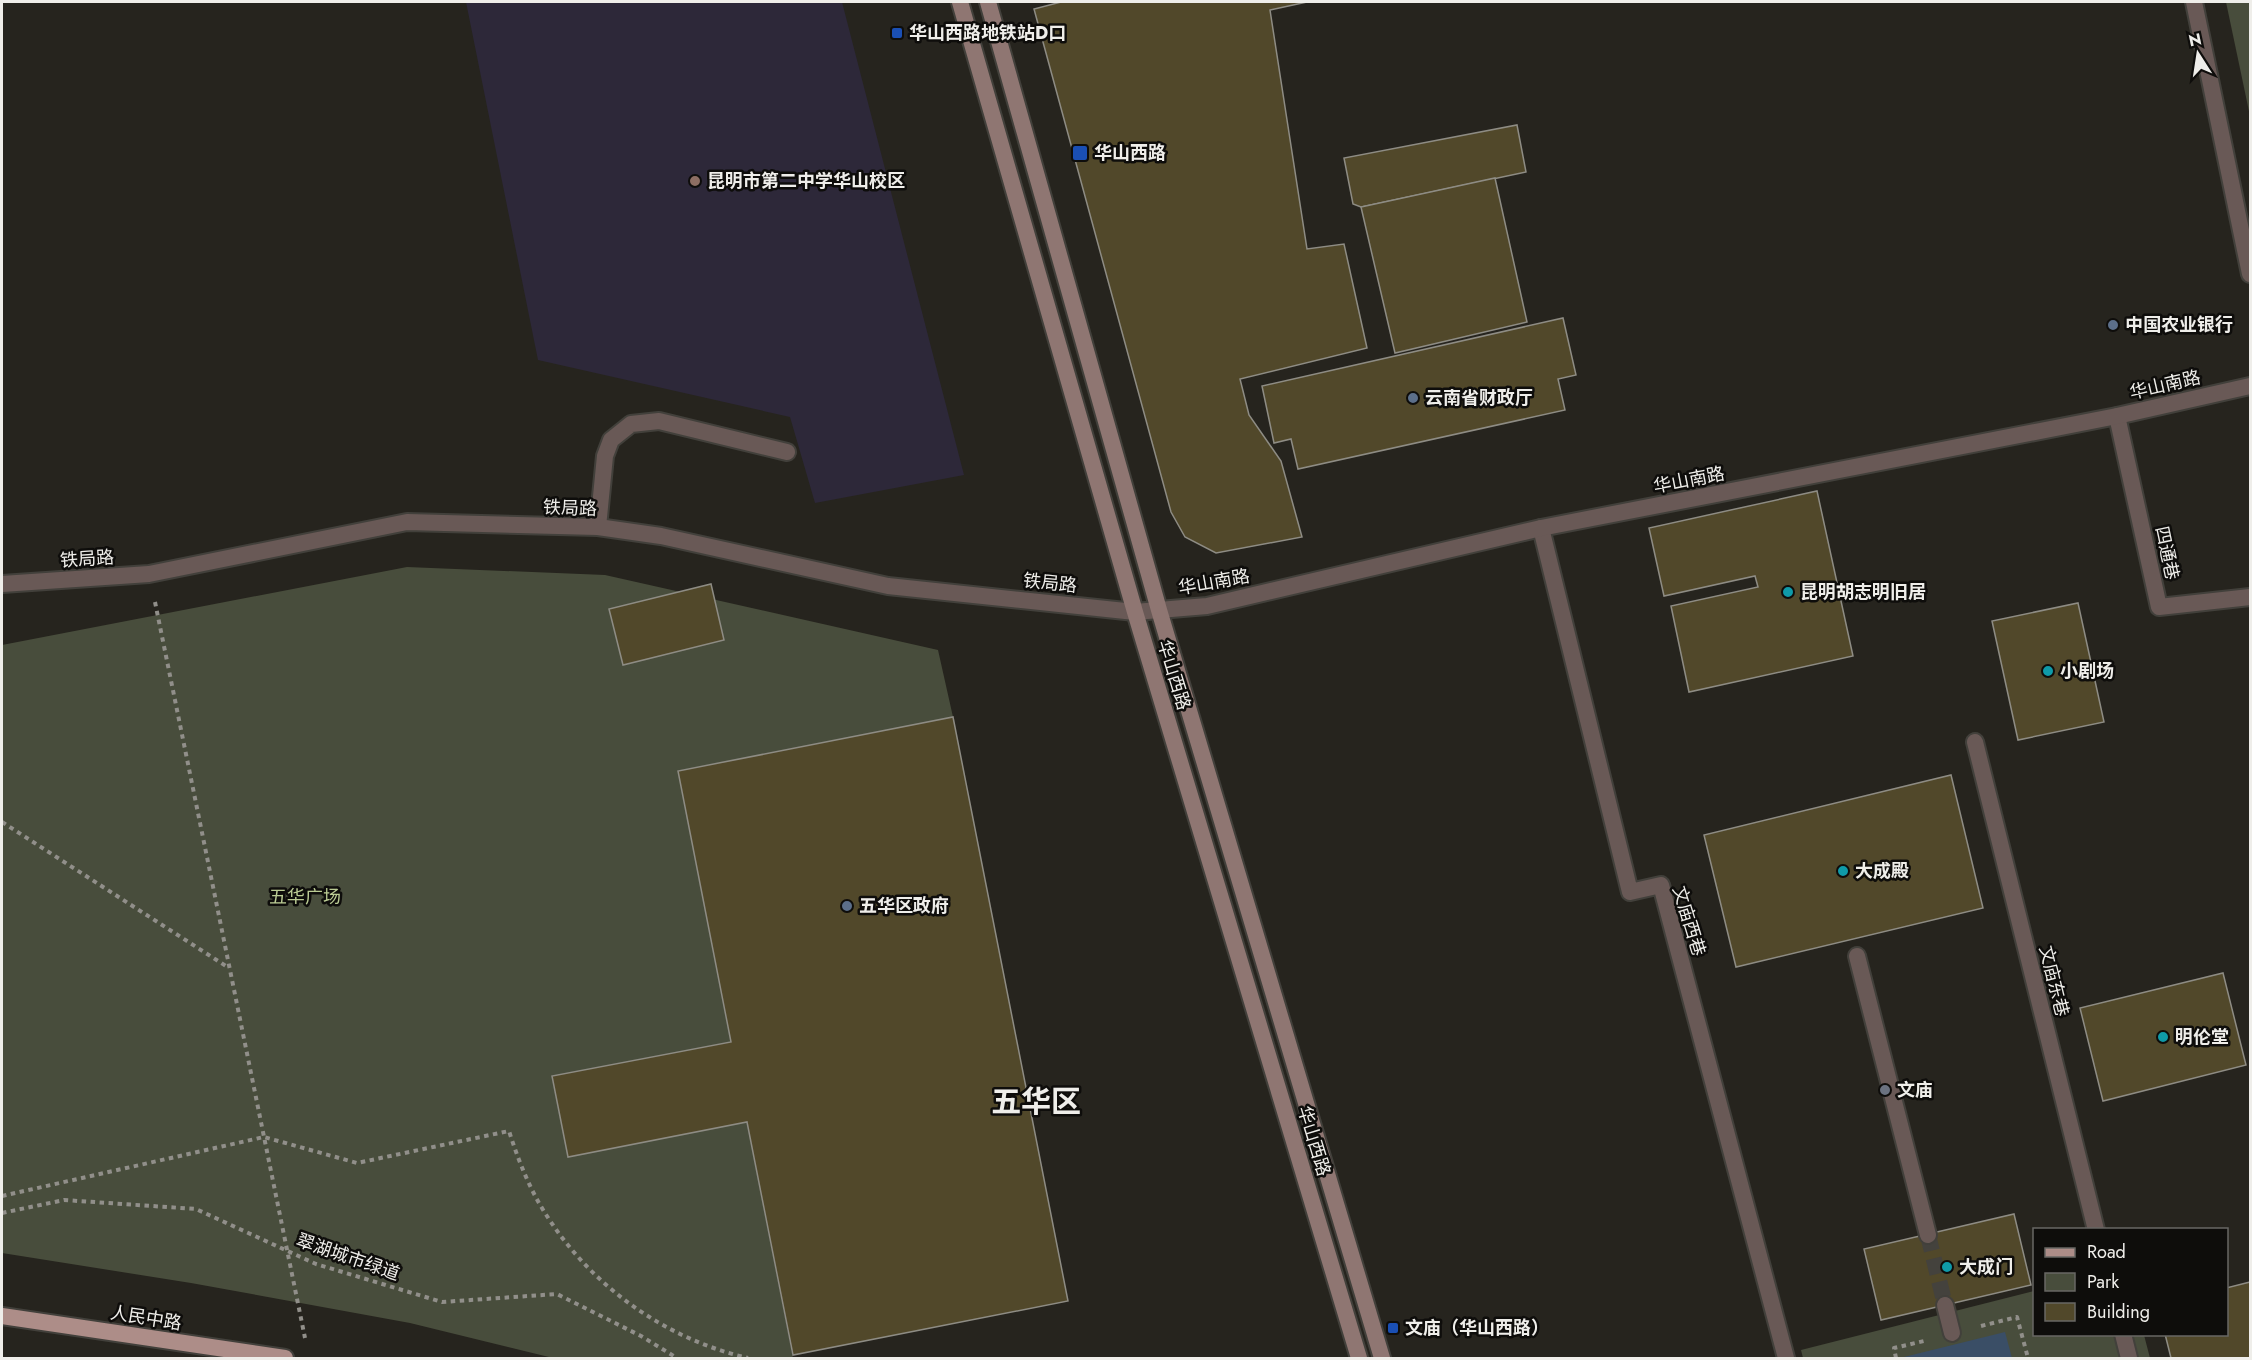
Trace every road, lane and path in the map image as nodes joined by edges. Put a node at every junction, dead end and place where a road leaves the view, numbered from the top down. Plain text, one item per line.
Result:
1 (960, 2) edge
2 (988, 2) edge
3 (2194, 2) edge
4 (2250, 274) edge
5 (2250, 386) edge
6 (2117, 416) junction
7 (787, 452) dead end
8 (598, 527) junction
9 (1540, 528) junction
10 (150, 574) junction
11 (2, 584) edge
12 (2250, 597) edge
13 (1159, 610) junction
14 (1135, 612) junction
15 (1974, 742) dead end
16 (2, 822) edge
17 (1857, 957) dead end
18 (230, 968) junction
19 (264, 1137) junction
20 (2, 1196) edge
21 (2, 1213) edge
22 (2096, 1228) edge
23 (1928, 1234) tunnel mouth
24 (1945, 1305) tunnel mouth
25 (2, 1316) edge
26 (1952, 1333) dead end
27 (2122, 1336) edge
28 (307, 1347) dead end
29 (1894, 1348) dead end
30 (285, 1359) edge
31 (677, 1359) edge
32 (748, 1359) edge
33 (1359, 1359) edge
34 (1383, 1359) edge
35 (1786, 1359) edge
36 (1896, 1359) edge
37 (2128, 1359) edge

1 - 14 main road, 华山西路
2 - 13 main road, 华山西路
3 - 4 street
5 - 6 street, 华山南路
6 - 9 street, 华山南路
6 - 12 street, 四通巷
7 - 8 street
8 - 10 street, 铁局路
8 - 14 street, 铁局路
9 - 13 street, 华山南路
9 - 35 street, 文庙西巷
10 - 11 street, 铁局路
10 - 18 path
13 - 14 street, 华山南路
13 - 34 main road, 华山西路
14 - 33 main road, 华山西路
15 - 22 street, 文庙东巷
16 - 18 path
17 - 23 street
18 - 19 path
19 - 20 path
19 - 28 path
19 - 32 path
21 - 31 path, 翠湖城市绿道, bridge
24 - 26 street
25 - 30 main road, 人民中路
27 - 37 street
29 - 36 path

